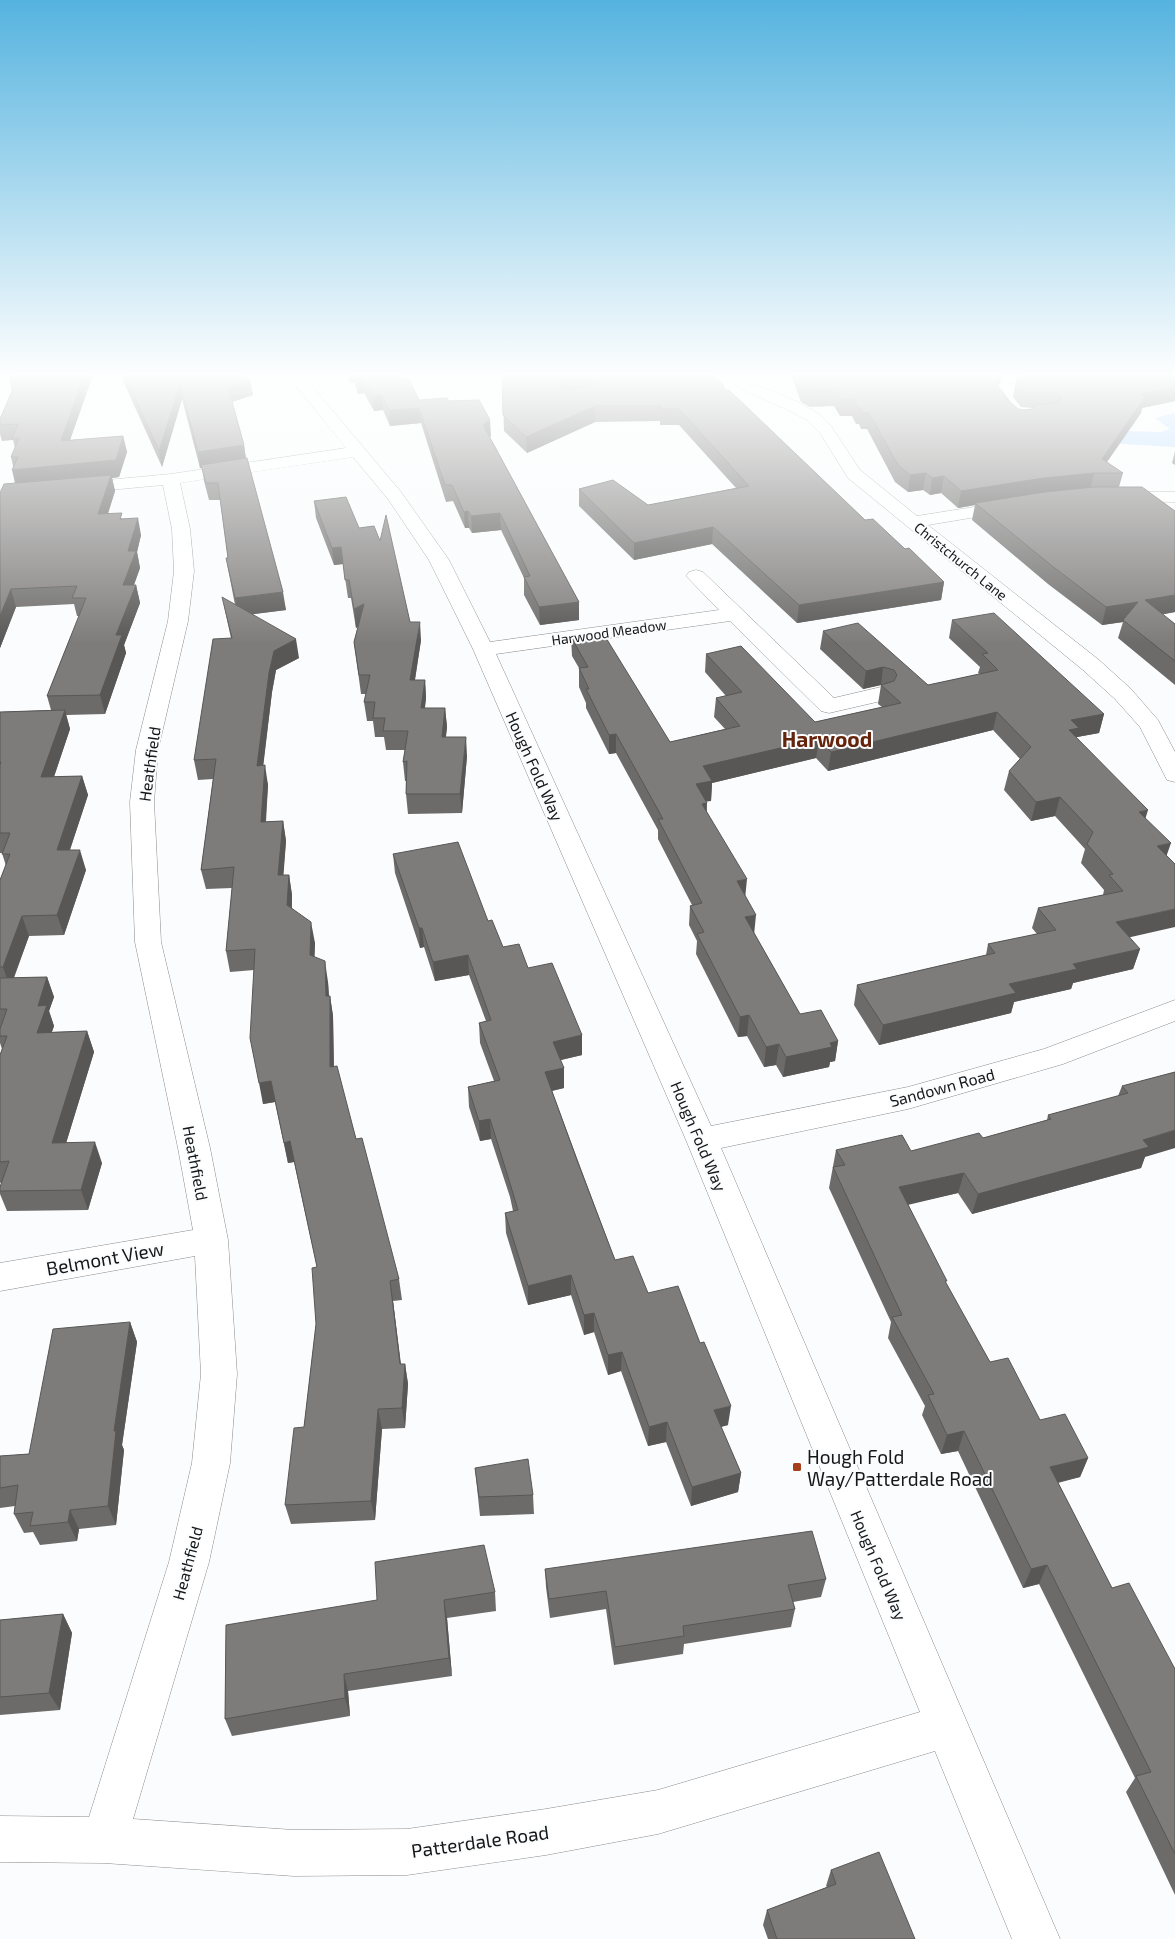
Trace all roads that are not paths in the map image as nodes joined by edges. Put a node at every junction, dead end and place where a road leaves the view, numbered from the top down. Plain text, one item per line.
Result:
1 (281, 462) edge
2 (367, 462) edge
3 (844, 462) edge
4 (171, 479) junction
5 (0, 495) edge
6 (1175, 496) edge
7 (1100, 497) edge
8 (1032, 503) edge
9 (912, 522) junction
10 (696, 576) dead end
11 (734, 614) junction
12 (483, 649) junction
13 (881, 694) edge
14 (1175, 775) edge
15 (1175, 1010) edge
16 (702, 1140) junction
17 (211, 1240) junction
18 (0, 1277) edge
19 (946, 1726) junction
20 (0, 1839) edge
21 (104, 1840) junction
22 (1036, 1939) edge

1 - 4 street
2 - 12 street, Hough Fold Way
3 - 9 street, Christchurch Lane
4 - 5 street
4 - 17 street, Heathfield
6 - 7 street
8 - 9 street
9 - 14 street, Christchurch Lane
10 - 11 street
11 - 12 street, Harwood Meadow
11 - 13 street
12 - 16 street, Hough Fold Way
15 - 16 street, Sandown Road
16 - 19 street, Hough Fold Way
17 - 18 street, Belmont View
17 - 21 street, Heathfield
19 - 21 street, Patterdale Road
19 - 22 street, Hough Fold Way
20 - 21 street, Patterdale Road

